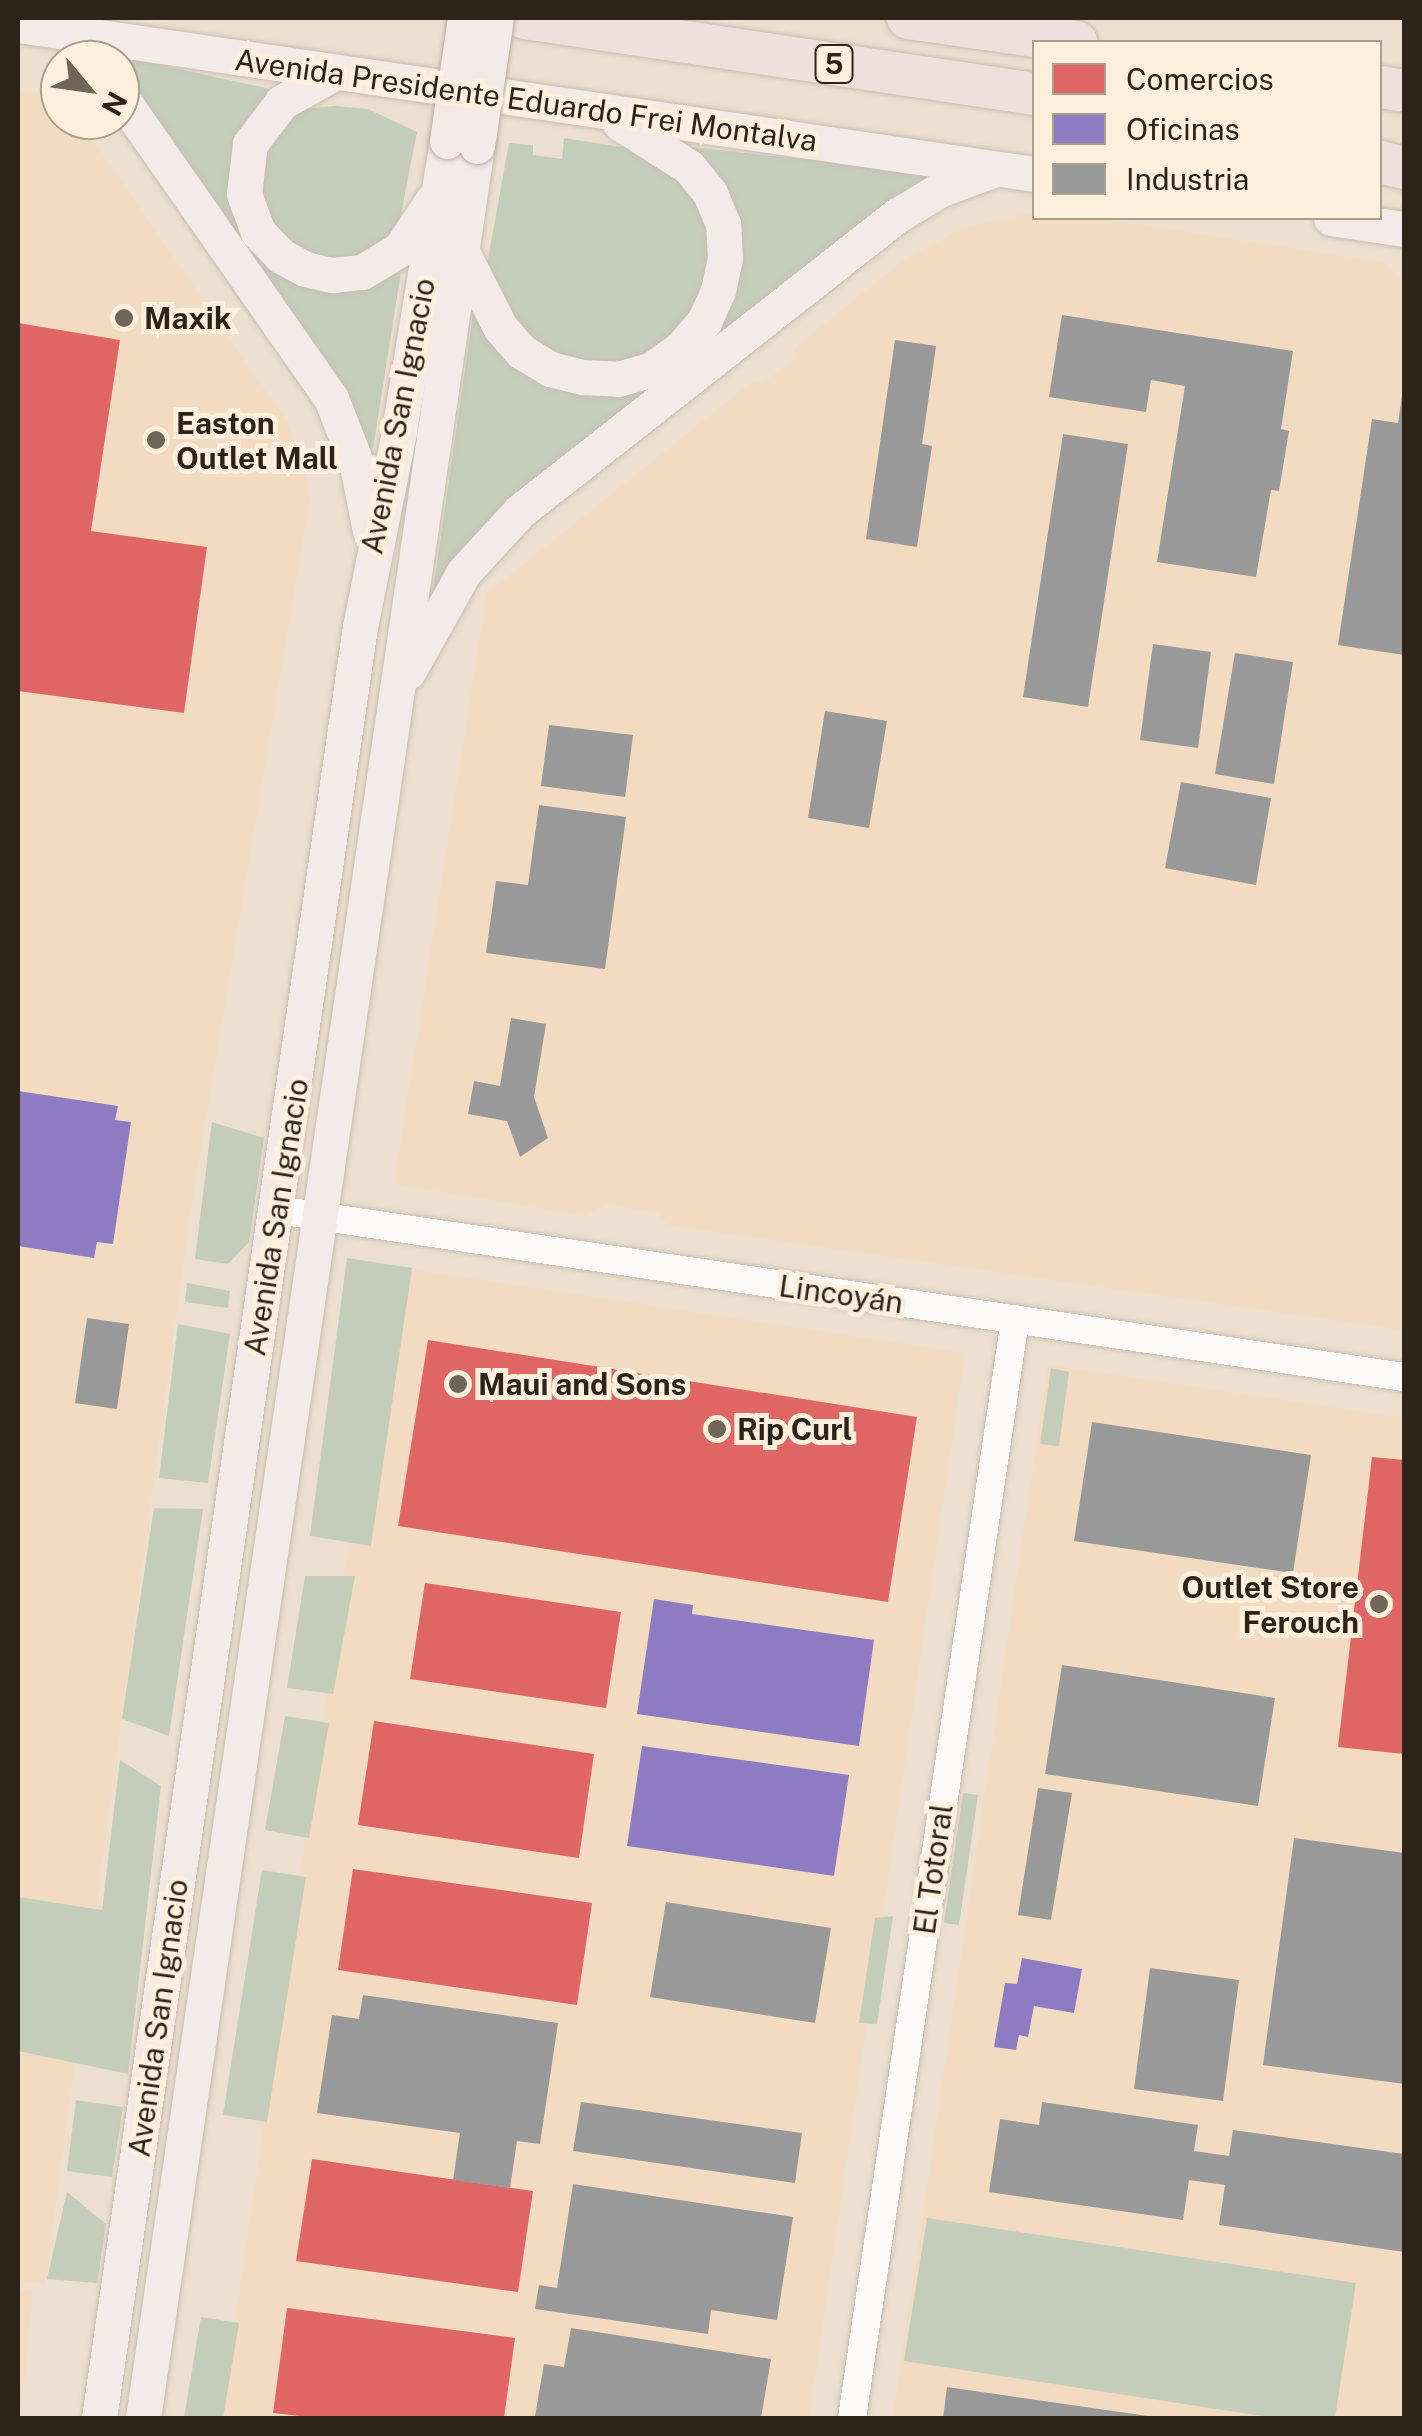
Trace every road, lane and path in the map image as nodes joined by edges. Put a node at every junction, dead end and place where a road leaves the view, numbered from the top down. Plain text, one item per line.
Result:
1 (465, 18) edge
2 (496, 18) edge
3 (525, 18) edge
4 (908, 18) edge
5 (20, 26) edge
6 (45, 40) edge
7 (1062, 40) edge
8 (334, 73) junction
9 (1032, 94) edge
10 (586, 110) junction
11 (140, 125) edge
12 (462, 143) junction
13 (998, 169) junction
14 (1032, 174) edge
15 (439, 186) junction
16 (1346, 220) edge
17 (1404, 228) edge
18 (464, 254) junction
19 (372, 557) junction
20 (360, 627) junction
21 (403, 635) junction
22 (394, 699) junction
23 (277, 1210) junction
24 (318, 1216) junction
25 (1015, 1320) junction
26 (253, 1370) junction
27 (1404, 1377) edge
28 (294, 1378) junction
29 (128, 2229) junction
30 (170, 2238) junction
31 (100, 2418) edge
32 (143, 2418) edge
33 (852, 2418) edge

1 - 12 main road, Avenida San Ignacio, bridge
2 - 12 main road, Avenida San Ignacio, bridge
3 - 9 highway, 5
4 - 7 highway
5 - 6 main road
5 - 8 main road, Avenida Presidente Eduardo Frei Montalva
8 - 10 main road, Avenida Presidente Eduardo Frei Montalva
8 - 15 main road
10 - 13 main road, Avenida Presidente Eduardo Frei Montalva
10 - 18 main road
11 - 19 main road
12 - 15 main road, Avenida San Ignacio
12 - 18 main road, Avenida San Ignacio
13 - 14 main road, Avenida Presidente Eduardo Frei Montalva
13 - 22 main road
15 - 19 main road, Avenida San Ignacio
16 - 17 main road
18 - 21 main road, Avenida San Ignacio
19 - 20 main road, Avenida San Ignacio
20 - 21 main road
20 - 23 main road, Avenida San Ignacio
21 - 22 main road, Avenida San Ignacio
22 - 24 main road, Avenida San Ignacio
23 - 24 street, Lincoyán
23 - 26 main road, Avenida San Ignacio
24 - 25 street, Lincoyán
24 - 28 main road, Avenida San Ignacio
25 - 27 street, Lincoyán
25 - 33 street, El Totoral
26 - 28 main road
26 - 29 main road, Avenida San Ignacio
28 - 30 main road, Avenida San Ignacio
29 - 30 main road
29 - 31 main road, Avenida San Ignacio
30 - 32 main road, Avenida San Ignacio

